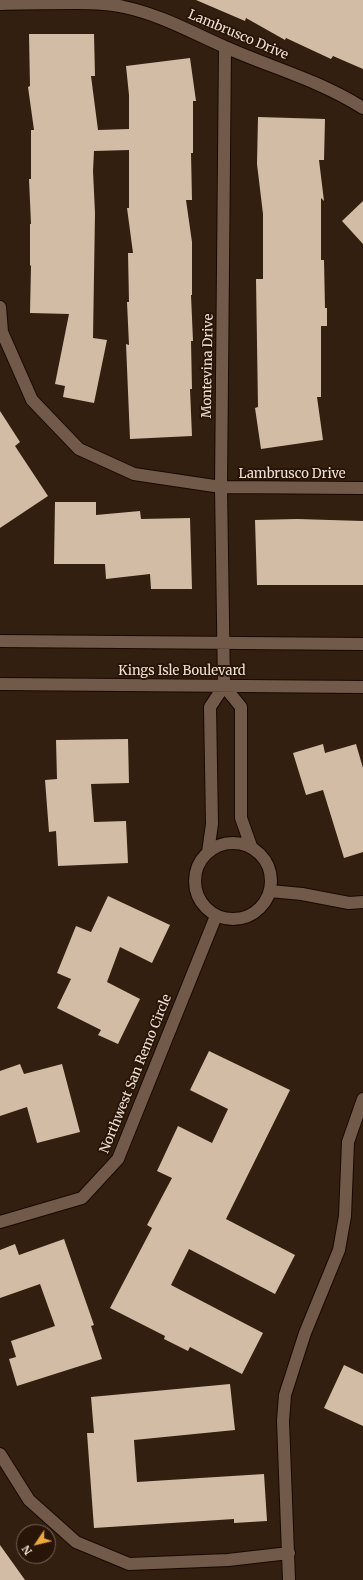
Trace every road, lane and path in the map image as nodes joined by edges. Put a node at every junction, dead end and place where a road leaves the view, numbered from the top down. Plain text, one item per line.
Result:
1 (0, 4) edge
2 (225, 47) junction
3 (363, 108) edge
4 (0, 307) edge
5 (221, 487) junction
6 (363, 488) edge
7 (0, 641) edge
8 (223, 643) junction
9 (363, 644) edge
10 (0, 684) edge
11 (224, 686) junction
12 (363, 687) edge
13 (251, 846) junction
14 (208, 852) junction
15 (270, 891) junction
16 (363, 902) edge
17 (216, 916) junction
18 (363, 1098) edge
19 (0, 1222) edge
20 (0, 1454) edge
21 (289, 1553) junction
22 (289, 1580) edge

1 - 2 street, Lambrusco Drive
2 - 3 street, Lambrusco Drive
2 - 5 street, Montevina Drive
4 - 5 street, Lambrusco Drive
5 - 6 street, Lambrusco Drive
5 - 8 street, Montevina Drive
7 - 8 street
8 - 9 street
8 - 11 street, Montevina Drive
10 - 11 street, Kings Isle Boulevard
11 - 12 street, Kings Isle Boulevard
11 - 13 street
11 - 14 street
13 - 14 street
13 - 15 street
14 - 17 street
15 - 16 street
15 - 17 street
17 - 19 street, Northwest San Remo Circle
18 - 21 street
20 - 21 street
21 - 22 street

